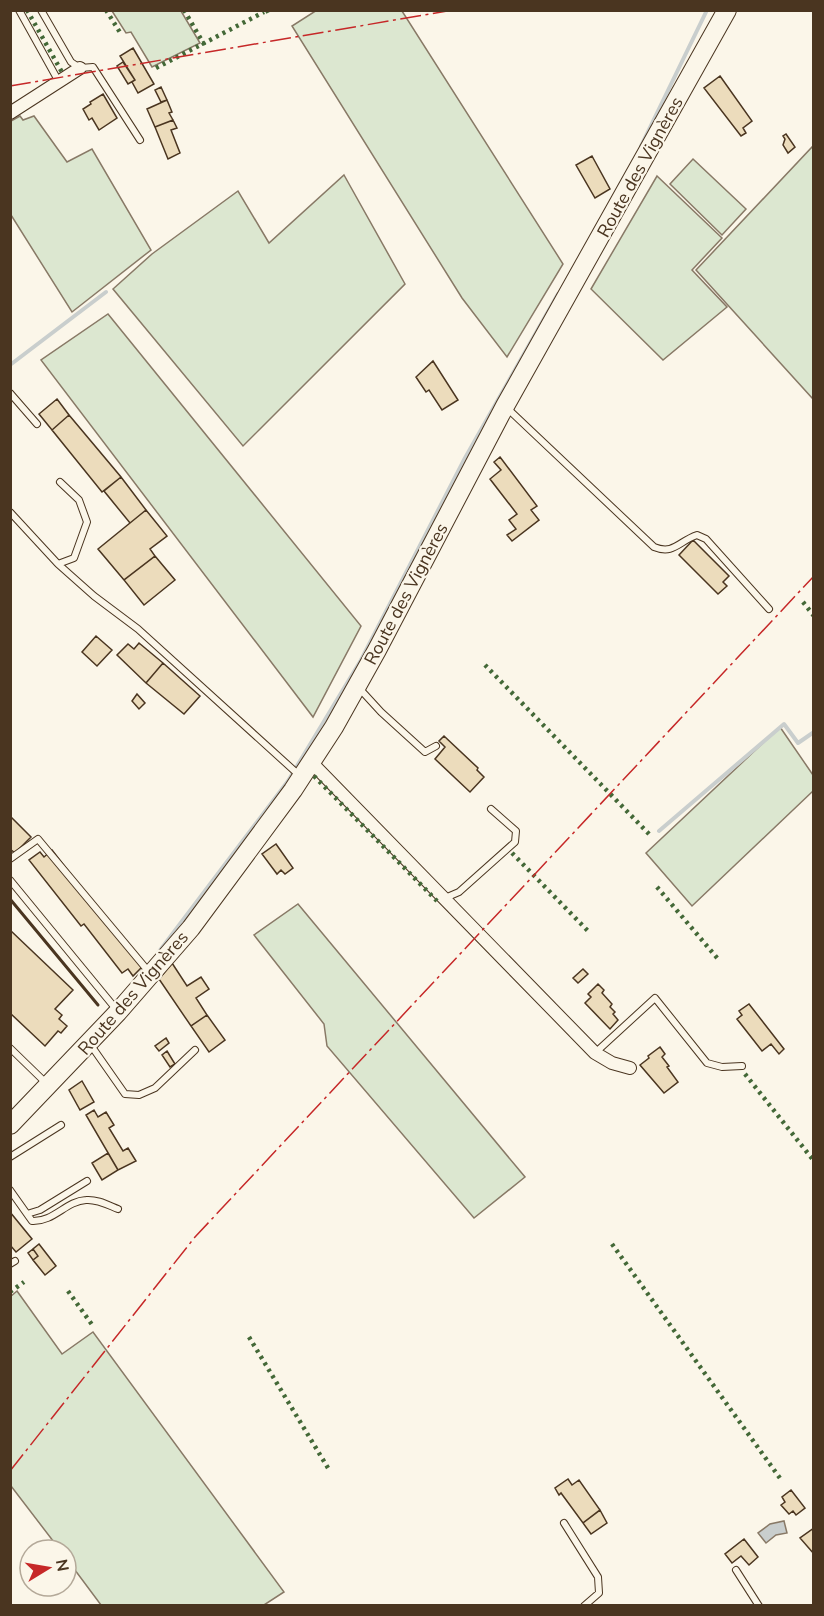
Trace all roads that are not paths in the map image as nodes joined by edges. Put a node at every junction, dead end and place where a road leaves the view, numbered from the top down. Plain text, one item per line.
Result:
1 (19, 10) edge
2 (41, 10) edge
3 (717, 10) edge
4 (727, 10) edge
5 (717, 29) junction
6 (80, 68) junction
7 (59, 81) junction
8 (10, 112) edge
9 (140, 140) dead end
10 (10, 393) edge
11 (505, 406) junction
12 (37, 424) dead end
13 (60, 482) dead end
14 (10, 512) edge
15 (58, 564) junction
16 (769, 609) dead end
17 (357, 687) junction
18 (436, 746) dead end
19 (306, 770) junction
20 (491, 809) dead end
21 (10, 859) edge
22 (10, 880) edge
23 (445, 898) junction
24 (151, 975) junction
25 (118, 1012) junction
26 (90, 1043) junction
27 (10, 1048) edge
28 (195, 1050) dead end
29 (595, 1053) junction
30 (742, 1066) dead end
31 (630, 1068) dead end
32 (49, 1085) junction
33 (10, 1125) edge
34 (61, 1125) dead end
35 (10, 1157) edge
36 (87, 1181) dead end
37 (10, 1190) edge
38 (118, 1209) dead end
39 (27, 1214) junction
40 (564, 1523) dead end
41 (736, 1570) dead end
42 (584, 1605) edge
43 (759, 1605) edge

1 - 7 lane
2 - 6 lane
3 - 5 lane
4 - 5 street, Route des Vignères
5 - 11 street, Route des Vignères
6 - 7 street
6 - 9 lane
7 - 8 street
10 - 12 lane
11 - 16 lane
11 - 17 street, Route des Vignères
13 - 15 lane
14 - 15 lane
15 - 19 lane
17 - 18 lane
17 - 19 street, Route des Vignères
19 - 23 street
19 - 24 street, Route des Vignères
20 - 23 lane
21 - 24 lane
22 - 25 lane
23 - 29 street
24 - 25 street, Route des Vignères
25 - 26 street, Route des Vignères
26 - 28 lane
26 - 32 street, Route des Vignères
27 - 32 lane
29 - 30 lane
29 - 31 street
32 - 33 street, Route des Vignères
34 - 35 lane
36 - 39 lane
37 - 39 lane
38 - 39 lane
40 - 42 lane
41 - 43 lane

